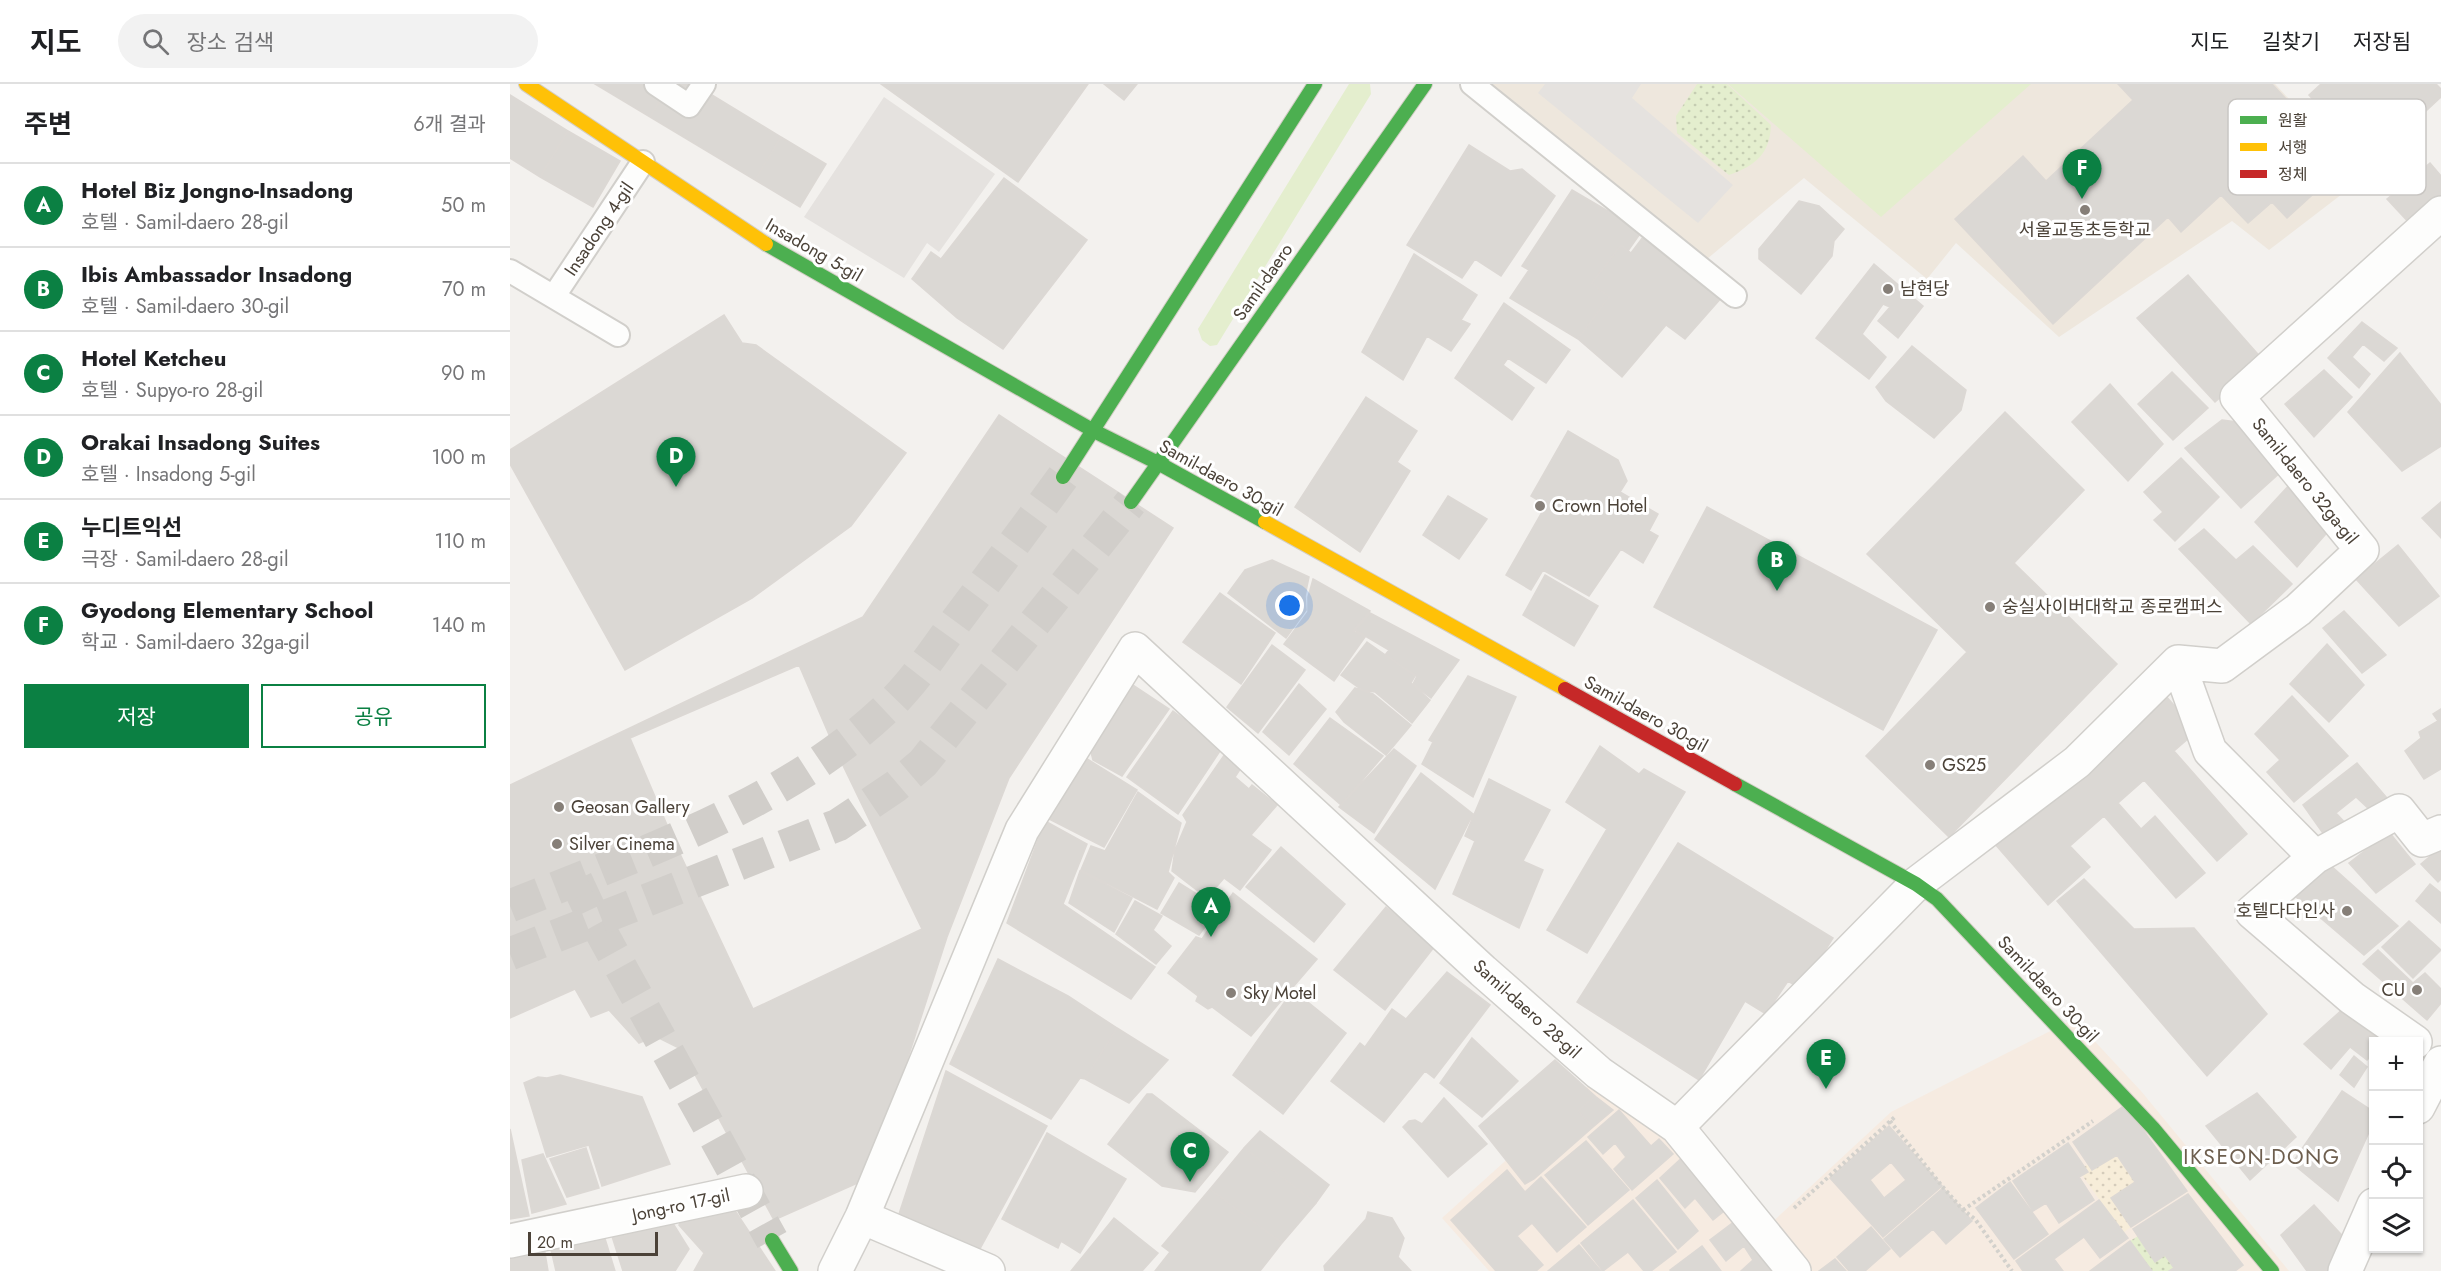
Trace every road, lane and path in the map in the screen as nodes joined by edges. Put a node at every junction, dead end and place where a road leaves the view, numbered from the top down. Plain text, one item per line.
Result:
1 (526, 84) edge
2 (656, 84) edge
3 (704, 84) edge
4 (1315, 84) edge
5 (1425, 84) edge
6 (1472, 84) edge
7 (643, 162) junction
8 (2441, 213) edge
9 (510, 271) edge
10 (554, 296) junction
11 (1735, 296) dead end
12 (618, 335) dead end
13 (1094, 431) junction
14 (1158, 463) junction
15 (1063, 477) tunnel mouth
16 (1131, 502) tunnel mouth
17 (2178, 662) junction
18 (2441, 832) edge
19 (2314, 857) junction
20 (1916, 884) junction
21 (2409, 1037) edge
22 (2423, 1048) edge
23 (2441, 1061) edge
24 (2423, 1097) edge
25 (2126, 1099) junction
26 (1896, 1116) dead end
27 (1890, 1121) junction
28 (1677, 1126) junction
29 (746, 1191) dead end
30 (1963, 1210) junction
31 (2369, 1214) edge
32 (862, 1217) junction
33 (1764, 1234) junction
34 (772, 1240) tunnel mouth
35 (510, 1241) edge
36 (791, 1271) edge
37 (835, 1271) edge
38 (988, 1271) edge
39 (1794, 1271) edge
40 (2012, 1271) edge
41 (2272, 1271) edge
42 (2345, 1271) edge

1 - 7 street, Insadong 5-gil
2 - 3 lane
4 - 13 street
5 - 14 street, Samil-daero
6 - 11 lane
7 - 10 lane, Insadong 4-gil
7 - 13 street, Insadong 5-gil
8 - 17 street, Samil-daero 32ga-gil
9 - 10 lane
10 - 12 lane
13 - 14 street, Samil-daero 30-gil
13 - 15 street
14 - 16 street, Samil-daero
14 - 20 street, Samil-daero 30-gil
17 - 19 street
17 - 20 street
18 - 19 street
19 - 21 street
20 - 25 street, Samil-daero 30-gil
20 - 28 street
22 - 23 street
23 - 24 street
25 - 30 path
25 - 41 street, Samil-daero 30-gil
26 - 27 path
27 - 30 path
27 - 33 path
28 - 32 street, Samil-daero 28-gil
28 - 33 street, Samil-daero 28-gil
29 - 35 street, Jong-ro 17-gil
30 - 40 path
31 - 42 street
32 - 37 street
32 - 38 street
33 - 39 street, Samil-daero 28-gil
34 - 36 street

